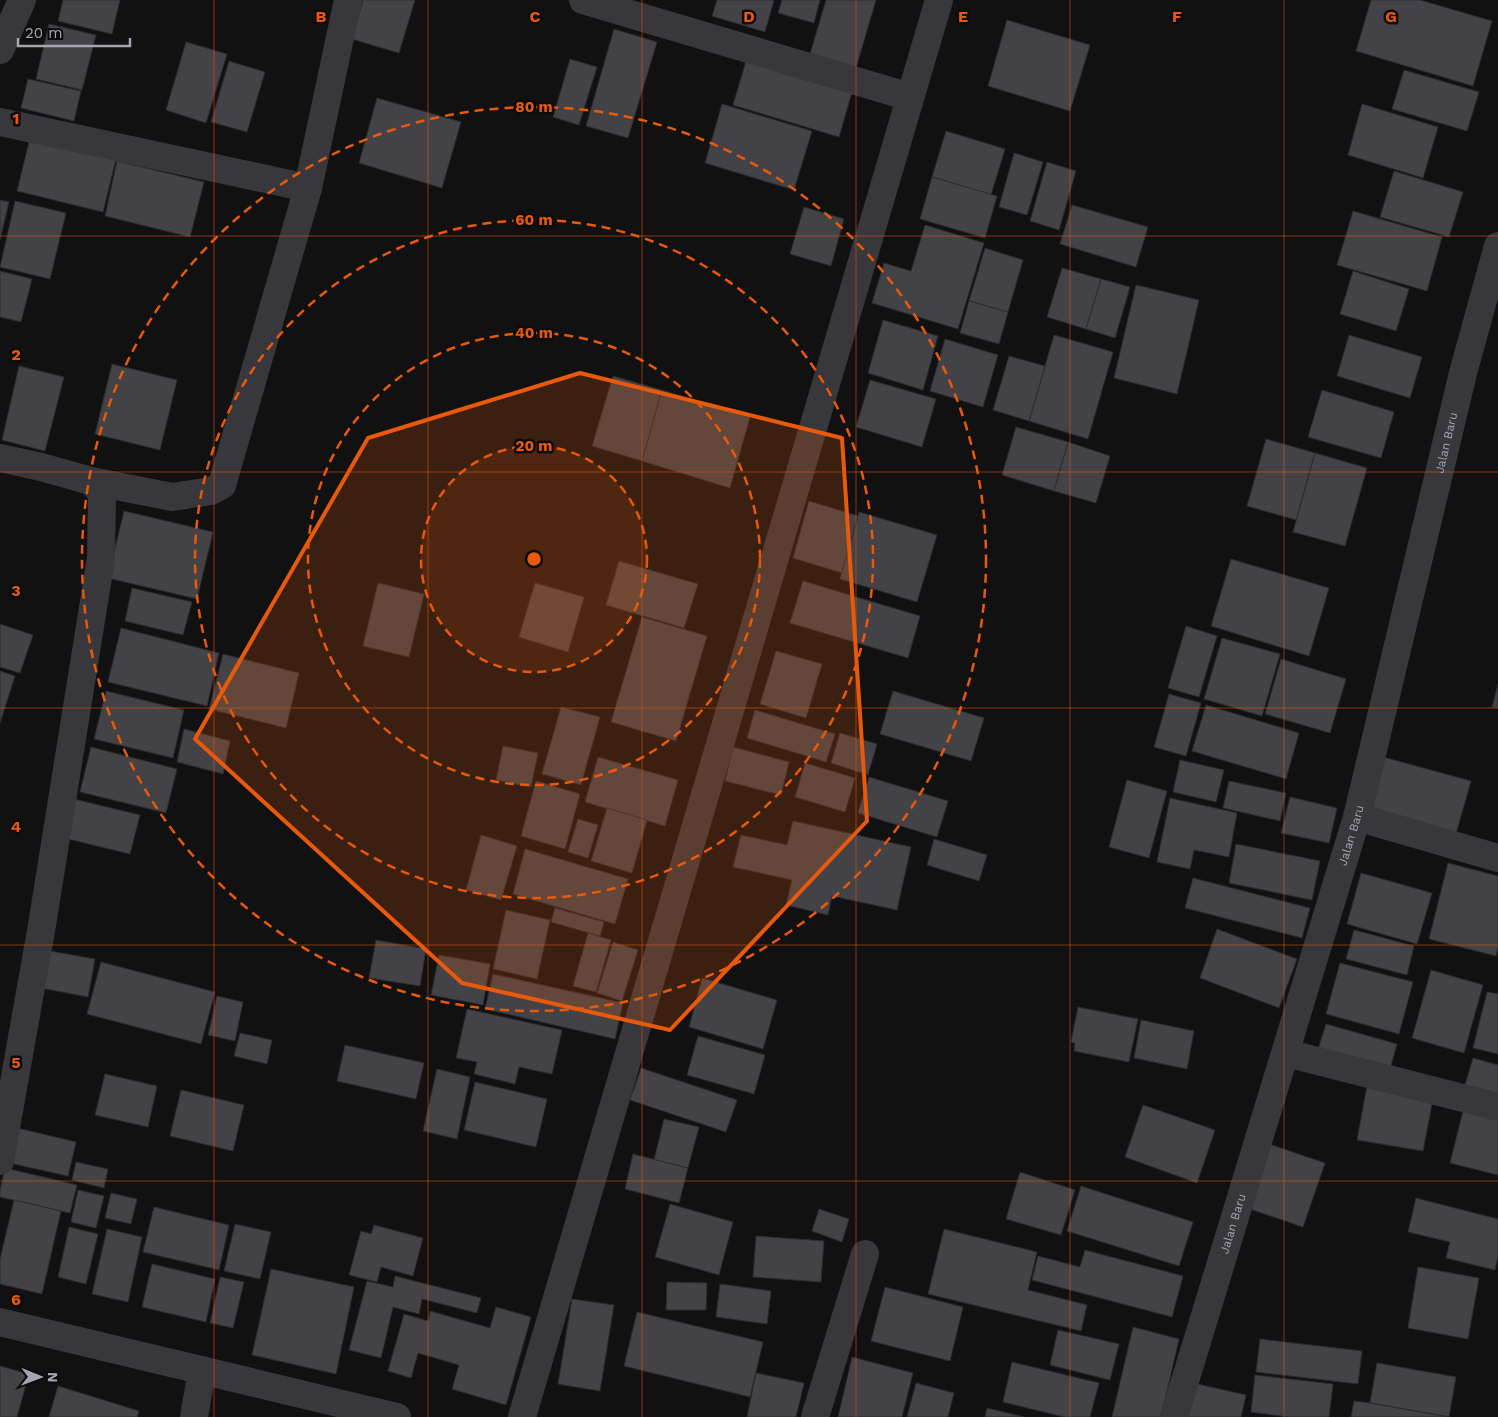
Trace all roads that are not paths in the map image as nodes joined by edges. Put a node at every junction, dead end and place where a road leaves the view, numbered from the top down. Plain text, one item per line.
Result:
1 (22, 0) edge
2 (348, 0) edge
3 (583, 0) edge
4 (939, 0) edge
5 (0, 50) edge
6 (910, 97) junction
7 (0, 122) edge
8 (308, 188) junction
9 (1498, 246) edge
10 (0, 458) edge
11 (91, 481) junction
12 (1357, 816) junction
13 (1498, 858) edge
14 (1286, 1053) junction
15 (1498, 1107) edge
16 (0, 1161) edge
17 (865, 1254) dead end
18 (0, 1322) edge
19 (202, 1370) junction
20 (194, 1417) edge
21 (397, 1417) edge
22 (522, 1417) edge
23 (815, 1417) edge
24 (1174, 1417) edge

1 - 5 street
2 - 8 street
3 - 6 street
4 - 6 street
6 - 22 street
7 - 8 street
8 - 11 street
9 - 12 street, Jalan Baru
10 - 11 street
11 - 16 street
12 - 13 street
12 - 14 street, Jalan Baru
14 - 15 street
14 - 24 street, Jalan Baru
17 - 23 street
18 - 19 street
19 - 20 street
19 - 21 street

